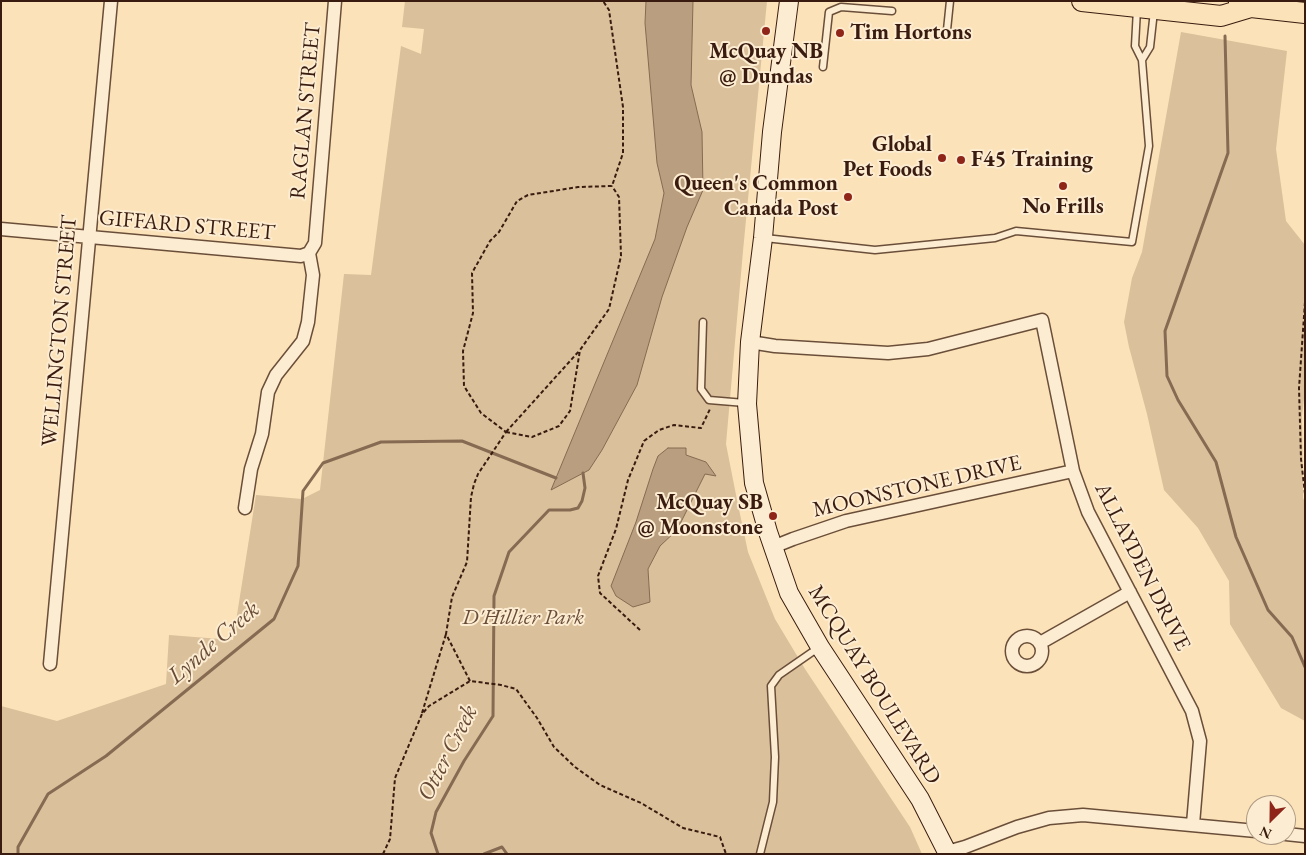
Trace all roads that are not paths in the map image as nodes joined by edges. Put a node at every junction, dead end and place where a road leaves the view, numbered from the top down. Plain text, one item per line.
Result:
1 (111, 1) edge
2 (335, 1) edge
3 (789, 1) edge
4 (950, 1) edge
5 (1082, 1) edge
6 (1146, 4) edge
7 (1244, 4) edge
8 (892, 11) dead end
9 (1305, 13) edge
10 (947, 30) dead end
11 (1142, 60) junction
12 (823, 68) dead end
13 (1, 230) edge
14 (89, 237) junction
15 (763, 238) junction
16 (309, 253) junction
17 (703, 322) dead end
18 (750, 342) junction
19 (747, 404) junction
20 (1073, 471) junction
21 (245, 508) dead end
22 (773, 547) junction
23 (1130, 592) junction
24 (1040, 643) dead end
25 (820, 647) junction
26 (50, 664) dead end
27 (1193, 824) junction
28 (1246, 830) edge
29 (947, 853) edge
30 (760, 854) edge

1 - 14 street, WELLINGTON STREET
2 - 16 street, RAGLAN STREET
3 - 15 street, MCQUAY BOULEVARD
4 - 10 lane
5 - 6 main road
6 - 7 main road
6 - 11 lane
6 - 11 lane
7 - 9 main road
8 - 12 lane
11 - 15 lane
13 - 14 street, GIFFARD STREET
14 - 16 street, GIFFARD STREET
14 - 26 street, WELLINGTON STREET
15 - 18 street, MCQUAY BOULEVARD
16 - 21 street
17 - 19 lane
18 - 19 street, MCQUAY BOULEVARD
18 - 20 street, ALLAYDEN DRIVE
19 - 22 street, MCQUAY BOULEVARD
20 - 22 street, MOONSTONE DRIVE
20 - 23 street, ALLAYDEN DRIVE
22 - 25 street, MCQUAY BOULEVARD
23 - 24 street
23 - 27 street, ALLAYDEN DRIVE
25 - 29 street, MCQUAY BOULEVARD
25 - 30 lane
27 - 28 street
27 - 29 street

